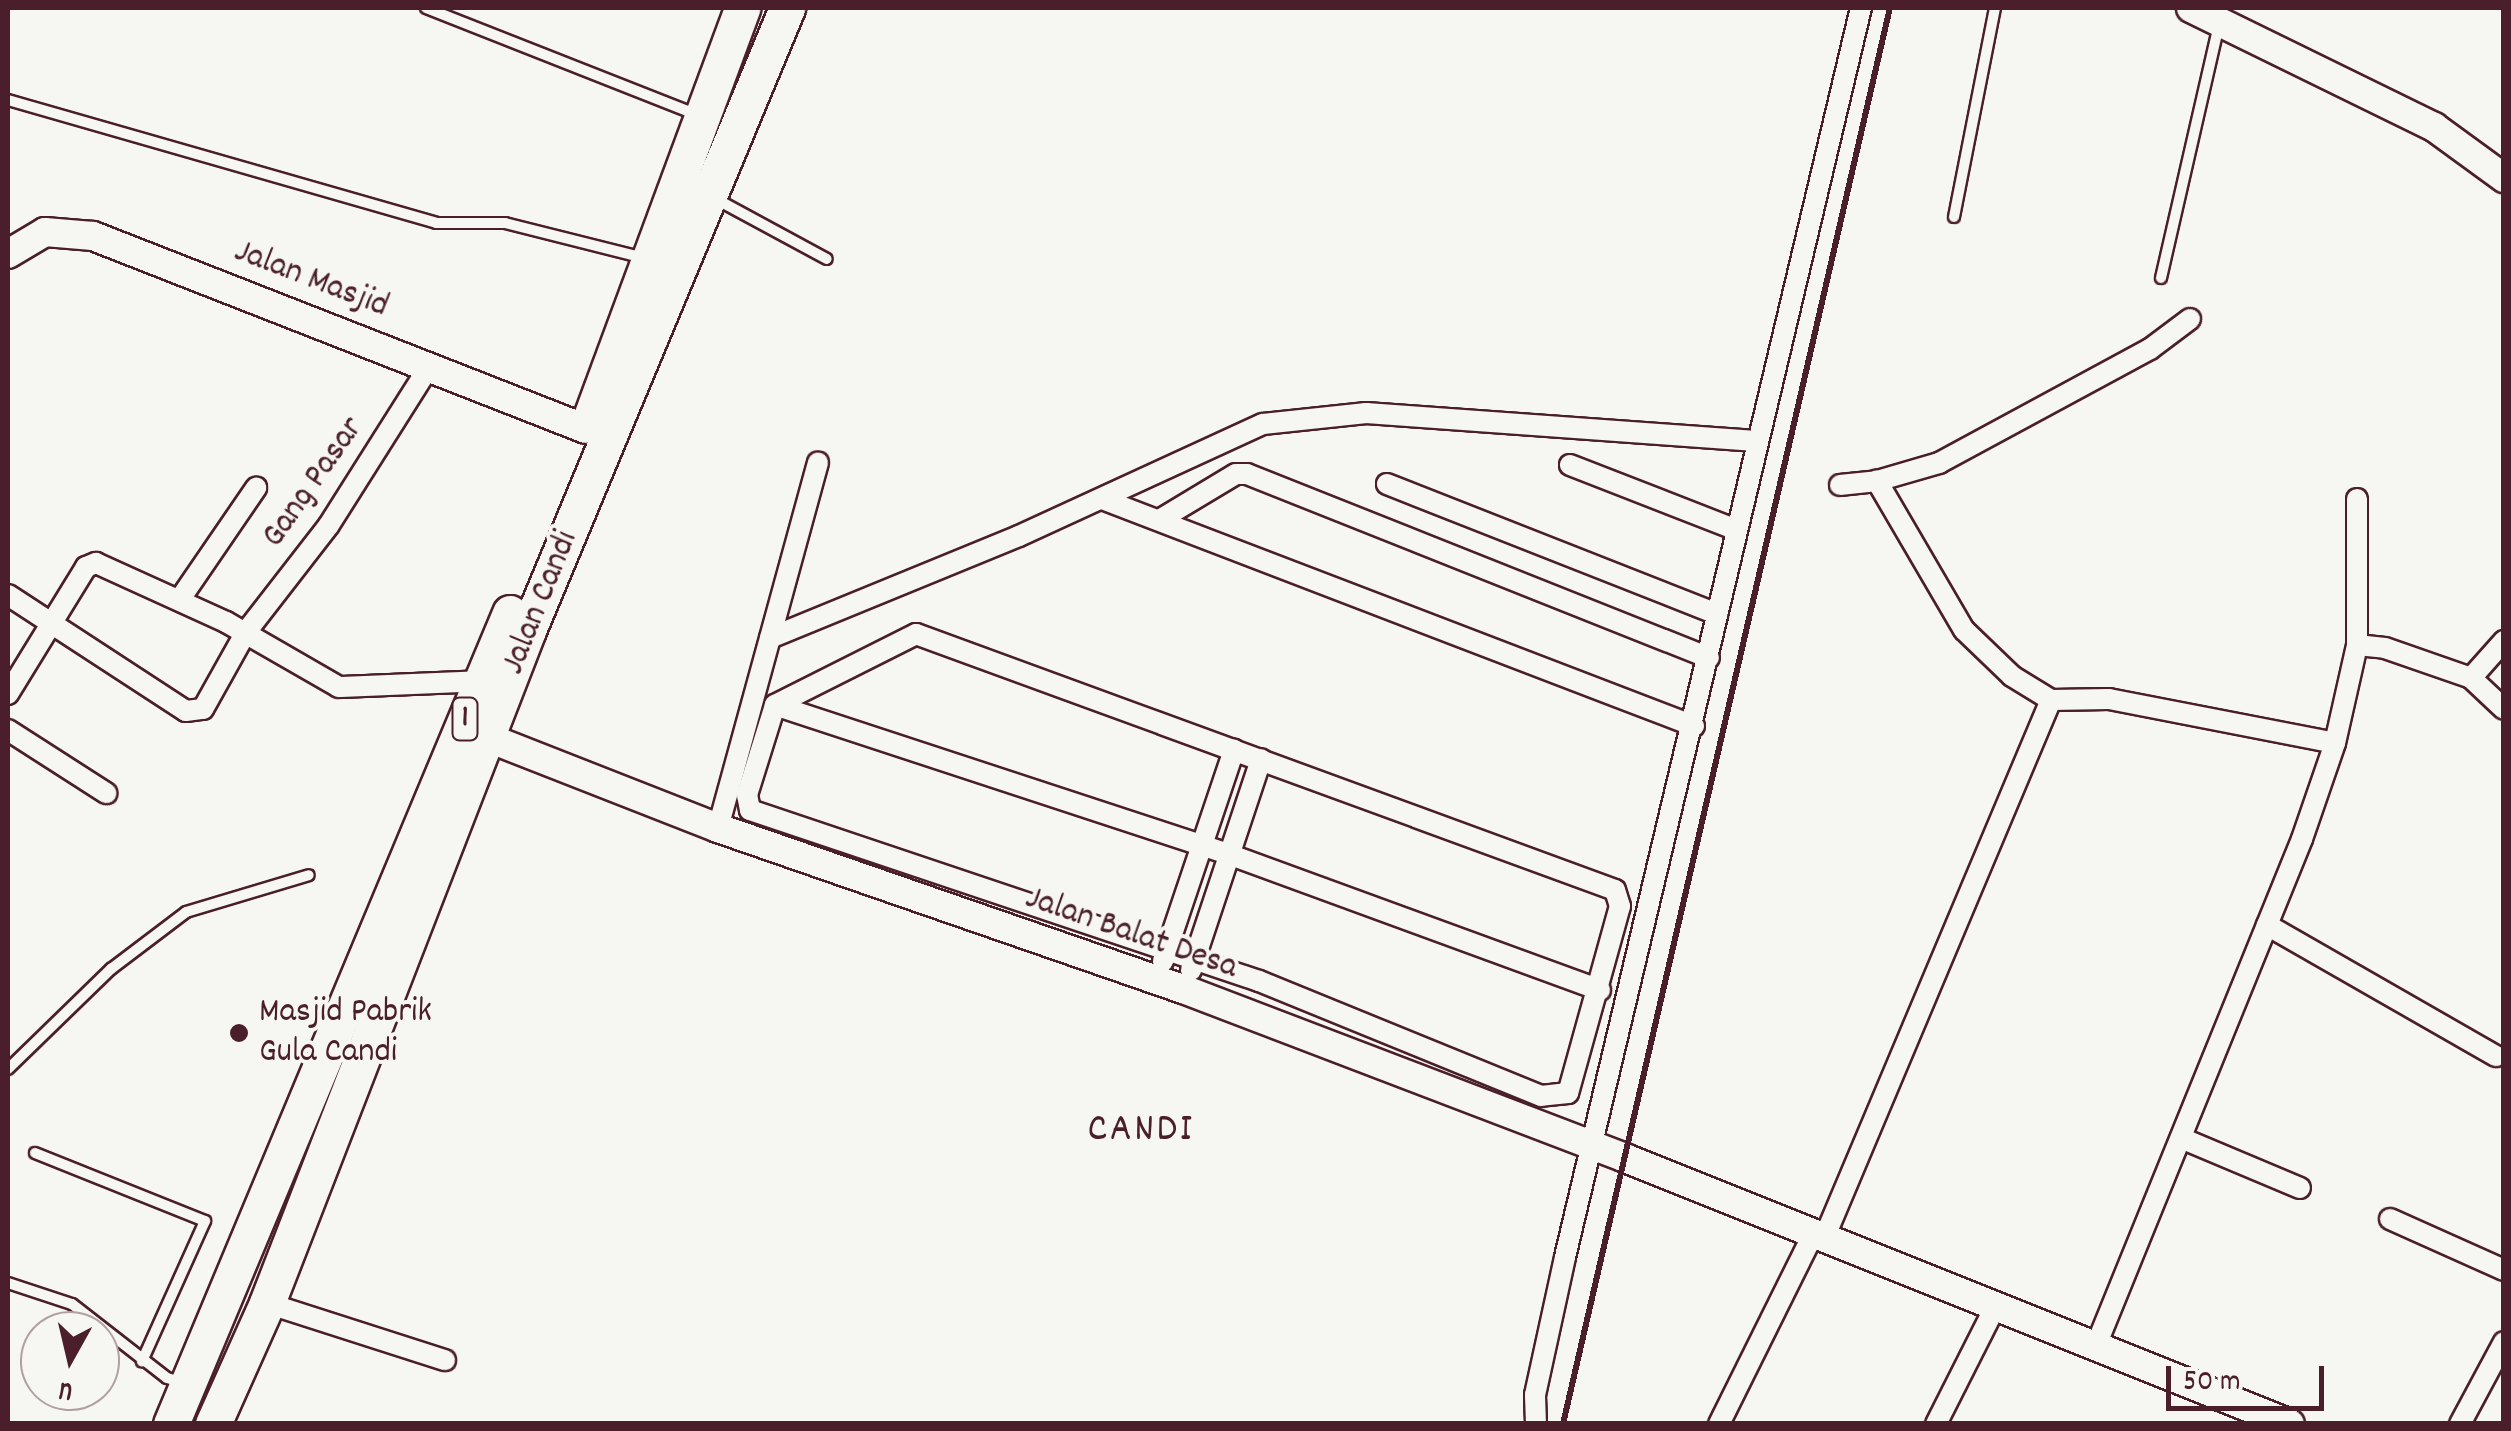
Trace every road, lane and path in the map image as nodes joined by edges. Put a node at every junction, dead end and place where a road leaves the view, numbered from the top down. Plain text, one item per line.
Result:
1 (426, 8) edge
2 (742, 8) edge
3 (787, 8) edge
4 (1861, 8) edge
5 (1995, 8) edge
6 (2191, 8) edge
7 (2219, 23) junction
8 (8, 100) edge
9 (702, 116) junction
10 (2504, 178) edge
11 (710, 196) junction
12 (1954, 217) dead end
13 (8, 254) edge
14 (827, 259) dead end
15 (653, 260) junction
16 (2161, 278) dead end
17 (2190, 319) dead end
18 (429, 366) junction
19 (586, 430) junction
20 (1756, 443) junction
21 (818, 462) dead end
22 (1570, 465) dead end
23 (1387, 484) dead end
24 (1840, 484) dead end
25 (256, 488) dead end
26 (1881, 489) junction
27 (2357, 499) dead end
28 (1110, 503) junction
29 (1153, 518) junction
30 (1737, 530) junction
31 (8, 596) edge
32 (180, 598) junction
33 (1717, 614) junction
34 (54, 624) junction
35 (246, 632) junction
36 (769, 641) junction
37 (2504, 641) edge
38 (2360, 645) junction
39 (1709, 658) junction
40 (2470, 678) junction
41 (482, 681) junction
42 (8, 694) edge
43 (2051, 700) junction
44 (775, 705) junction
45 (2504, 709) edge
46 (1694, 726) junction
47 (8, 730) edge
48 (486, 737) junction
49 (2335, 743) junction
50 (1234, 750) junction
51 (1260, 758) junction
52 (106, 794) dead end
53 (718, 828) junction
54 (1200, 846) junction
55 (1231, 855) junction
56 (309, 875) dead end
57 (2267, 924) junction
58 (1166, 951) junction
59 (1194, 960) junction
60 (1156, 980) junction
61 (1183, 990) junction
62 (1600, 990) junction
63 (2496, 1056) dead end
64 (8, 1068) edge
65 (2180, 1138) junction
66 (1594, 1146) junction
67 (36, 1152) dead end
68 (2300, 1188) dead end
69 (2390, 1219) dead end
70 (1820, 1234) junction
71 (2504, 1270) edge
72 (8, 1282) edge
73 (266, 1304) junction
74 (1994, 1309) junction
75 (2504, 1342) edge
76 (2095, 1348) junction
77 (446, 1360) dead end
78 (142, 1361) junction
79 (234, 1376) junction
80 (191, 1405) edge
81 (1536, 1424) edge
82 (1719, 1424) edge
83 (1936, 1424) edge
84 (2290, 1424) edge
85 (2460, 1424) edge

1 - 9 lane
2 - 9 highway, Jalan Candi / 1
3 - 11 highway, Jalan Candi / 1
4 - 20 street
5 - 12 lane
6 - 7 street
7 - 10 street
7 - 16 lane
8 - 15 lane
9 - 15 highway, Jalan Candi / 1
11 - 14 lane
11 - 48 highway, Jalan Candi / 1
13 - 18 street, Jalan Masjid
15 - 19 highway, Jalan Candi / 1
17 - 26 street
18 - 19 street, Jalan Masjid
18 - 35 street, Gang Pasar
19 - 41 highway, Jalan Candi / 1
20 - 28 street
20 - 30 street
21 - 36 street
22 - 30 street
23 - 33 street
24 - 26 street
25 - 32 street
26 - 43 street
27 - 38 street
28 - 29 street
28 - 36 street
29 - 39 street
29 - 46 street
30 - 33 street
31 - 34 street
32 - 34 street
32 - 35 street
33 - 39 street
34 - 35 street, Gang Pasar
34 - 42 street
35 - 41 street
36 - 53 street
37 - 40 street
38 - 40 street
38 - 49 street
39 - 46 street
40 - 45 street
41 - 80 highway, Jalan Candi / 1
43 - 49 street
43 - 70 street
44 - 50 street
44 - 54 street
44 - 58 street
46 - 66 street
47 - 52 street
48 - 53 street, Jalan Balat Desa
48 - 73 highway, Jalan Candi / 1
49 - 57 street
50 - 51 street
50 - 54 street
51 - 55 street
51 - 62 street
53 - 60 street, Jalan Balat Desa
54 - 55 street
54 - 58 street
55 - 59 street
55 - 62 street
56 - 64 lane
57 - 63 street
57 - 65 street
58 - 59 street
58 - 60 street
59 - 61 street
59 - 62 street
60 - 61 street, Jalan Balat Desa
61 - 66 street, Jalan Balat Desa
65 - 68 street
65 - 76 street
66 - 70 street, Jalan Balat Desa
66 - 81 street
67 - 78 lane
69 - 71 street
70 - 74 street, Jalan Balat Desa
70 - 82 street
72 - 78 lane
73 - 77 street
73 - 79 highway, Jalan Candi / 1
74 - 76 street, Jalan Balat Desa
74 - 83 street
75 - 85 street
76 - 84 street, Jalan Balat Desa
78 - 80 lane
79 - 80 highway, Jalan Candi / 1
79 - 80 highway

